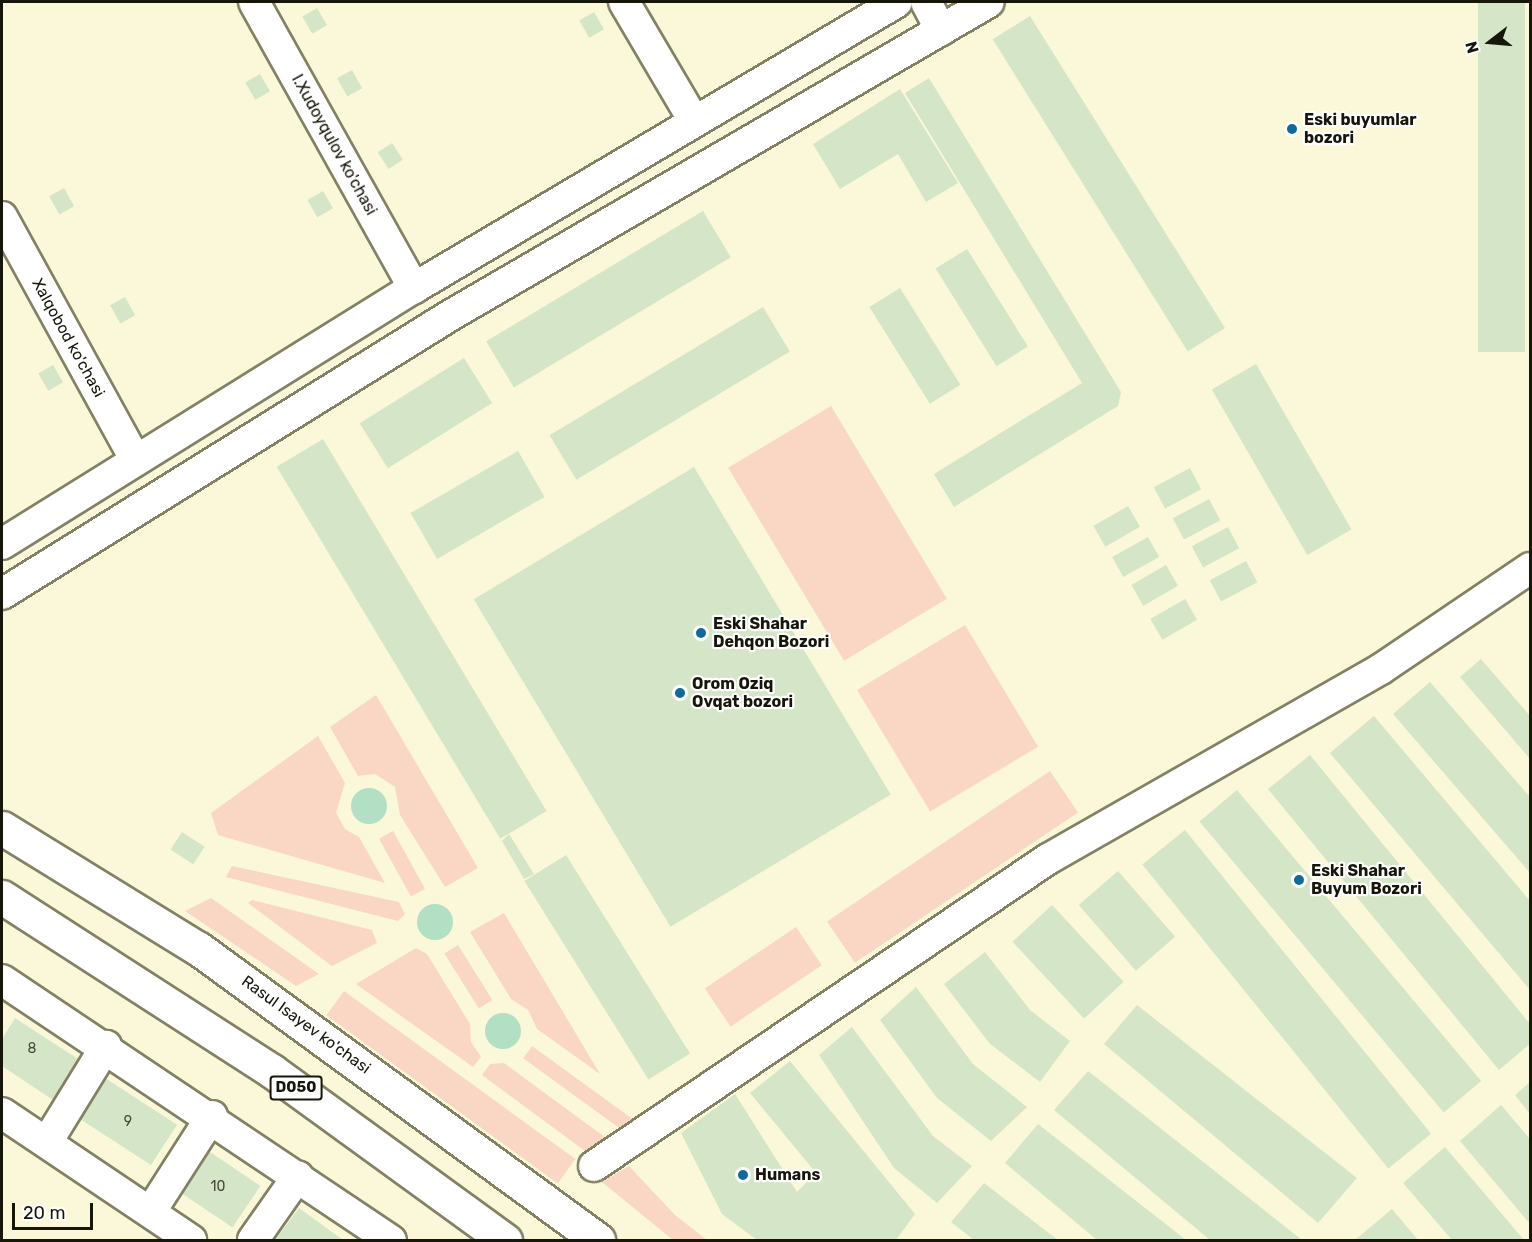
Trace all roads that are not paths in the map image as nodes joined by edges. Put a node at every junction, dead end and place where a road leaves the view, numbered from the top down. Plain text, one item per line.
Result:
1 (254, 2) edge
2 (624, 2) edge
3 (897, 2) edge
4 (926, 2) edge
5 (989, 2) edge
6 (941, 30) junction
7 (694, 121) junction
8 (2, 217) edge
9 (414, 288) junction
10 (135, 459) junction
11 (9, 534) edge
12 (45, 566) junction
13 (1530, 568) edge
14 (2, 594) edge
15 (2, 828) edge
16 (2, 897) edge
17 (4, 986) edge
18 (106, 1046) junction
19 (2, 1113) edge
20 (212, 1116) junction
21 (47, 1142) junction
22 (594, 1166) dead end
23 (298, 1176) junction
24 (151, 1210) junction
25 (191, 1240) edge
26 (253, 1240) edge
27 (391, 1240) edge
28 (505, 1240) edge
29 (598, 1240) edge

1 - 9 street, I.Xudoyqulov ko'chasi
2 - 7 street
3 - 7 street
4 - 6 street
5 - 6 street
6 - 12 street
7 - 9 street
8 - 10 street, Xalqobod ko'chasi
9 - 10 street
10 - 11 street
11 - 12 street
12 - 14 street
13 - 22 street
15 - 29 main road, Rasul Isayev ko'chasi
16 - 28 main road, D050
17 - 18 street
18 - 20 street
18 - 21 street
19 - 21 street
20 - 23 street
20 - 24 street
21 - 24 street
23 - 26 street
23 - 27 street
24 - 25 street

